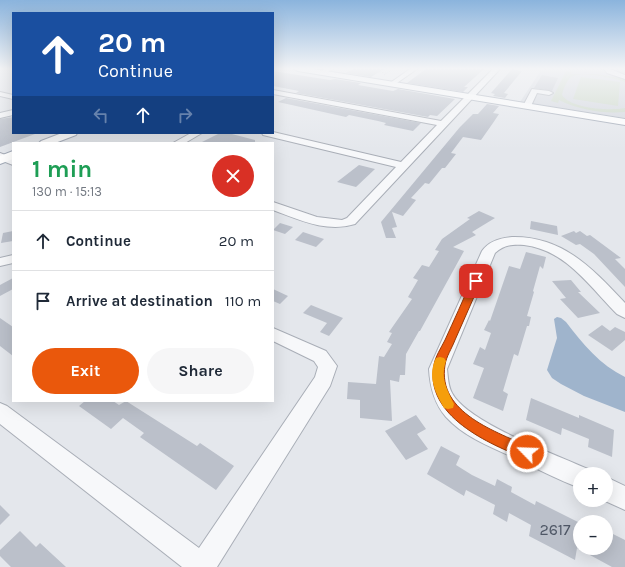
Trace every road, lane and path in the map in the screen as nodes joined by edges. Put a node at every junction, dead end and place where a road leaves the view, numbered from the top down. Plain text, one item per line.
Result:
1 (283, 95) edge
2 (459, 95) edge
3 (533, 95) edge
4 (468, 97) junction
5 (527, 106) junction
6 (12, 112) edge
7 (0, 116) edge
8 (625, 122) edge
9 (443, 124) junction
10 (69, 134) edge
11 (196, 134) edge
12 (270, 134) edge
13 (48, 142) edge
14 (180, 142) edge
15 (404, 166) junction
16 (274, 206) edge
17 (12, 259) edge
18 (0, 262) edge
19 (625, 312) edge
20 (274, 334) edge
21 (0, 412) edge
22 (573, 474) edge
23 (613, 492) edge
24 (625, 498) edge
25 (202, 567) edge

1 - 9 street
2 - 4 main road
3 - 5 street
4 - 5 main road
4 - 9 street
5 - 8 main road
6 - 7 street
9 - 15 street
10 - 13 main road
11 - 14 street
12 - 15 street
15 - 16 street
17 - 18 street
19 - 22 street
20 - 25 street
21 - 25 street
23 - 24 street

